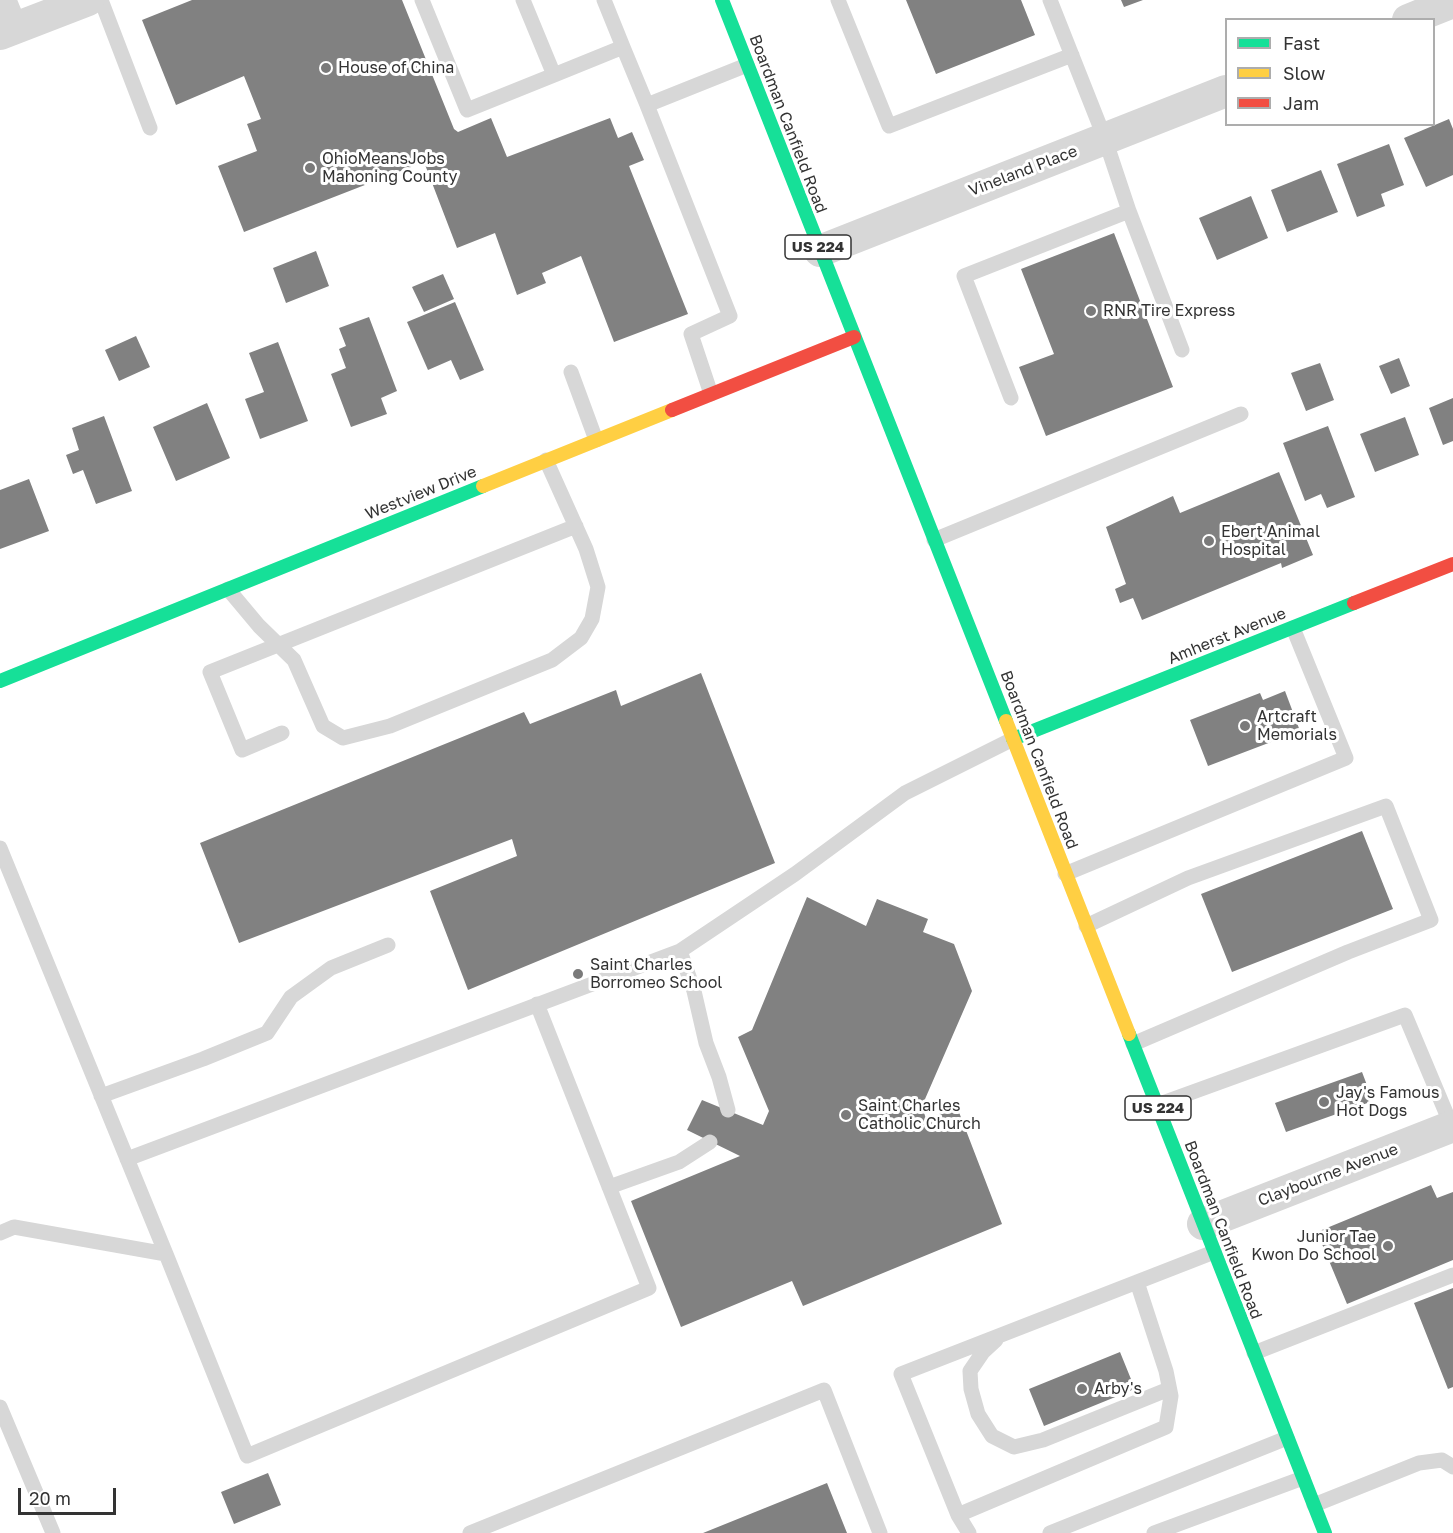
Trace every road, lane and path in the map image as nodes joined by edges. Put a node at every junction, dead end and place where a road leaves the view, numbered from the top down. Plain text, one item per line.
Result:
1 (0, 0) edge
2 (88, 0) edge
3 (101, 0) edge
4 (422, 0) edge
5 (523, 0) edge
6 (604, 0) edge
7 (722, 0) edge
8 (838, 0) edge
9 (1050, 0) edge
10 (1453, 2) edge
11 (1413, 18) edge
12 (6, 31) edge
13 (623, 47) junction
14 (1072, 55) junction
15 (747, 65) junction
16 (554, 75) junction
17 (1225, 92) edge
18 (647, 105) junction
19 (150, 128) dead end
20 (1105, 139) junction
21 (1129, 211) junction
22 (820, 251) junction
23 (854, 337) junction
24 (1182, 350) dead end
25 (572, 372) dead end
26 (711, 394) junction
27 (1011, 398) dead end
28 (1241, 414) dead end
29 (596, 440) junction
30 (546, 460) junction
31 (576, 526) junction
32 (934, 540) junction
33 (1453, 564) edge
34 (228, 589) junction
35 (1293, 628) junction
36 (278, 645) junction
37 (0, 681) edge
38 (282, 733) dead end
39 (1012, 739) junction
40 (0, 848) edge
41 (1065, 874) junction
42 (1086, 926) junction
43 (388, 945) dead end
44 (680, 951) junction
45 (537, 1004) junction
46 (1132, 1044) junction
47 (101, 1096) junction
48 (1156, 1106) junction
49 (728, 1110) dead end
50 (1452, 1126) edge
51 (710, 1142) dead end
52 (127, 1159) junction
53 (609, 1187) junction
54 (0, 1233) edge
55 (1209, 1238) junction
56 (166, 1254) junction
57 (1453, 1275) edge
58 (1137, 1282) junction
59 (1003, 1334) junction
60 (1254, 1353) junction
61 (1170, 1389) junction
62 (0, 1407) edge
63 (1287, 1438) junction
64 (1453, 1467) edge
65 (1303, 1478) junction
66 (1314, 1505) junction
67 (958, 1515) junction
68 (1185, 1527) edge
69 (53, 1533) edge
70 (470, 1533) edge
71 (880, 1533) edge
72 (969, 1533) edge
73 (1050, 1533) edge
74 (1154, 1533) edge
75 (1325, 1533) edge

1 - 12 street
2 - 12 street
3 - 19 lane
4 - 16 lane
5 - 16 lane
6 - 13 lane
7 - 15 main road, Boardman Canfield Road / US 224
8 - 14 lane
9 - 14 lane
10 - 11 street
13 - 16 lane
13 - 18 lane
14 - 20 lane
15 - 18 lane
15 - 22 main road, Boardman Canfield Road / US 224
17 - 20 street, Vineland Place
18 - 26 lane
20 - 21 lane
20 - 22 street, Vineland Place
21 - 24 lane
21 - 27 lane
22 - 23 main road, Boardman Canfield Road / US 224
23 - 26 main road, Westview Drive
23 - 32 main road, Boardman Canfield Road / US 224
25 - 29 lane
26 - 29 main road, Westview Drive
28 - 32 lane
29 - 30 main road, Westview Drive
30 - 31 lane
30 - 34 main road, Westview Drive
31 - 36 lane
31 - 36 lane
32 - 39 main road, Boardman Canfield Road / US 224
33 - 35 main road, Amherst Avenue
34 - 36 lane
34 - 37 main road, Westview Drive
35 - 39 main road, Amherst Avenue
35 - 41 lane
36 - 38 lane
39 - 41 main road, Boardman Canfield Road / US 224
39 - 44 lane
40 - 47 lane
41 - 42 main road, Boardman Canfield Road / US 224
42 - 46 main road, Boardman Canfield Road / US 224
42 - 46 lane
43 - 47 lane
44 - 45 lane
44 - 49 lane
45 - 52 lane
45 - 53 lane
46 - 48 main road, Boardman Canfield Road / US 224
47 - 52 lane
48 - 50 lane
48 - 55 main road, Boardman Canfield Road / US 224
50 - 55 street, Claybourne Avenue
51 - 53 lane
52 - 56 lane
53 - 56 lane
54 - 56 lane
55 - 58 lane
55 - 60 main road, Boardman Canfield Road / US 224
57 - 60 lane
58 - 59 lane
58 - 61 lane
59 - 61 lane
59 - 67 lane
60 - 63 main road, Boardman Canfield Road / US 224
61 - 67 lane
62 - 69 lane
63 - 65 main road, Boardman Canfield Road / US 224
63 - 73 lane
64 - 66 lane
65 - 66 main road, Boardman Canfield Road / US 224
65 - 68 lane
66 - 75 main road, Boardman Canfield Road / US 224
67 - 72 lane
68 - 74 lane
70 - 71 lane

